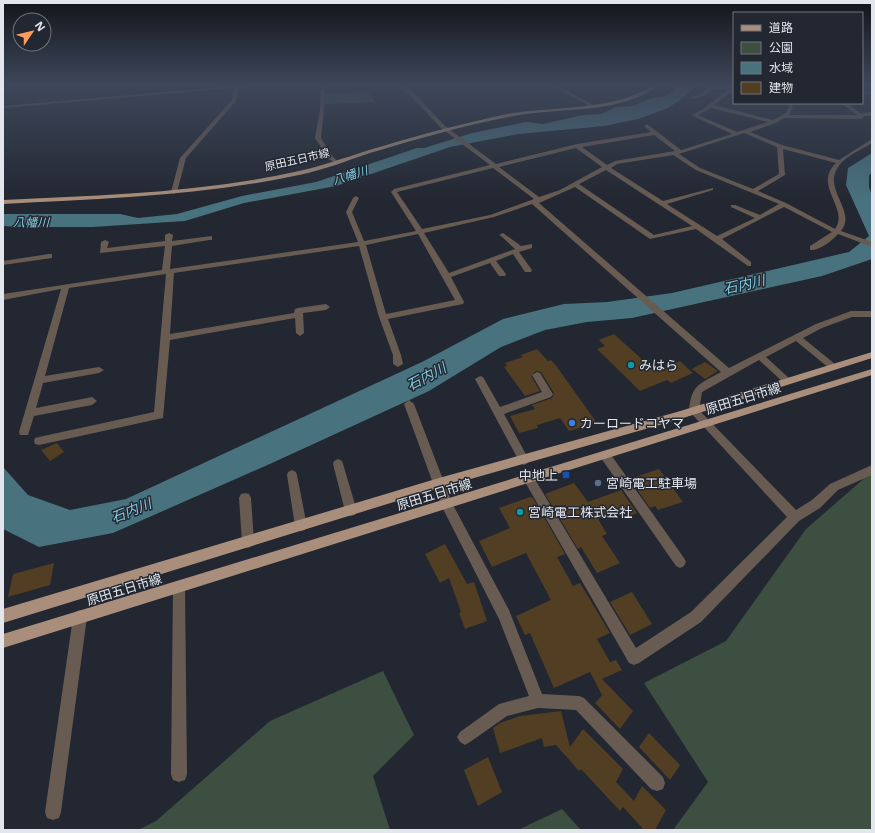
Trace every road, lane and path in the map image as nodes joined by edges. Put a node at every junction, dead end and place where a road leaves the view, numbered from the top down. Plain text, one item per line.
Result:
1 (214, 123) edge
2 (320, 123) edge
3 (440, 123) edge
4 (481, 123) edge
5 (712, 123) edge
6 (772, 123) edge
7 (646, 126) dead end
8 (448, 131) junction
9 (746, 132) junction
10 (654, 133) junction
11 (737, 134) junction
12 (872, 141) edge
13 (577, 146) junction
14 (780, 146) junction
15 (677, 152) junction
16 (840, 162) junction
17 (337, 163) junction
18 (496, 167) junction
19 (606, 167) junction
20 (576, 185) junction
21 (711, 188) dead end
22 (753, 190) junction
23 (174, 192) junction
24 (356, 198) dead end
25 (538, 199) junction
26 (3, 202) edge
27 (662, 203) junction
28 (784, 204) junction
29 (733, 206) dead end
30 (760, 218) junction
31 (698, 226) junction
32 (422, 233) junction
33 (844, 234) junction
34 (503, 235) dead end
35 (209, 238) dead end
36 (717, 239) junction
37 (168, 241) junction
38 (105, 242) dead end
39 (361, 244) junction
40 (872, 245) edge
41 (528, 246) dead end
42 (813, 248) dead end
43 (518, 250) junction
44 (50, 256) dead end
45 (492, 260) junction
46 (3, 263) edge
47 (748, 264) dead end
48 (528, 270) dead end
49 (168, 272) junction
50 (502, 274) dead end
51 (447, 276) junction
52 (66, 286) junction
53 (3, 297) edge
54 (326, 307) dead end
55 (872, 314) edge
56 (299, 316) junction
57 (383, 317) junction
58 (300, 333) dead end
59 (796, 337) junction
60 (165, 338) junction
61 (872, 355) edge
62 (760, 356) junction
63 (398, 364) dead end
64 (832, 366) junction
65 (99, 370) dead end
66 (728, 372) junction
67 (872, 372) edge
68 (536, 375) dead end
69 (480, 379) dead end
70 (39, 380) junction
71 (787, 381) junction
72 (92, 401) dead end
73 (409, 404) dead end
74 (694, 411) junction
75 (498, 412) junction
76 (30, 413) junction
77 (705, 424) junction
78 (24, 432) dead end
79 (39, 441) dead end
80 (606, 455) junction
81 (524, 460) junction
82 (338, 464) dead end
83 (872, 470) edge
84 (292, 475) dead end
85 (529, 479) junction
86 (439, 483) junction
87 (245, 498) dead end
88 (447, 505) junction
89 (351, 511) junction
90 (795, 517) junction
91 (301, 526) junction
92 (248, 542) junction
93 (680, 562) dead end
94 (179, 586) junction
95 (3, 616) edge
96 (80, 617) junction
97 (3, 641) edge
98 (538, 702) junction
99 (465, 737) dead end
100 (179, 774) dead end
101 (657, 783) dead end
102 (54, 812) dead end

1 - 23 street
2 - 17 street
3 - 8 street
4 - 8 main road, 原田五日市線
5 - 11 street
6 - 9 street
7 - 10 street
8 - 17 main road, 原田五日市線
8 - 18 street
9 - 11 street
9 - 14 street
10 - 13 street
10 - 15 street
11 - 15 street
12 - 16 street
13 - 18 street
13 - 19 street
14 - 16 street
14 - 22 street
15 - 19 street
15 - 22 street
16 - 33 street
17 - 23 main road, 原田五日市線
18 - 25 street
18 - 32 street
19 - 20 street
19 - 27 street
20 - 25 street
20 - 31 street
21 - 27 street
22 - 28 street
23 - 26 main road, 原田五日市線
24 - 39 street
25 - 32 street
25 - 66 street
27 - 31 street
28 - 30 street
28 - 33 street
29 - 30 street
30 - 36 street
31 - 36 street
32 - 39 street
32 - 51 street
33 - 40 street
33 - 42 street
34 - 43 street
35 - 37 street
36 - 47 street
37 - 38 street
37 - 49 street
39 - 49 street
39 - 57 street
41 - 43 street
43 - 45 street
43 - 48 street
44 - 46 street
45 - 50 street
45 - 51 street
49 - 52 street
49 - 60 street
51 - 57 street
52 - 53 street
52 - 70 street
54 - 56 street
55 - 59 street
56 - 58 street
56 - 60 street
57 - 63 street
59 - 62 street
59 - 64 street
60 - 79 street
61 - 64 main road, 原田五日市線
62 - 66 street
62 - 71 street
64 - 71 main road, 原田五日市線
65 - 70 street
66 - 74 street
67 - 77 main road, 原田五日市線
68 - 75 street
69 - 75 street
70 - 76 street
71 - 74 main road, 原田五日市線
72 - 76 street
73 - 86 street
74 - 77 street
74 - 81 main road, 原田五日市線
75 - 81 street
76 - 78 street
77 - 80 main road, 原田五日市線
77 - 90 street
80 - 85 main road, 原田五日市線
80 - 93 street
81 - 86 main road, 原田五日市線
82 - 89 street
83 - 90 street
84 - 91 street
85 - 88 main road, 原田五日市線
85 - 90 street
86 - 88 street
86 - 89 main road, 原田五日市線
87 - 92 street
88 - 94 main road, 原田五日市線
88 - 98 street
89 - 91 main road, 原田五日市線
91 - 92 main road, 原田五日市線
92 - 95 main road, 原田五日市線
94 - 96 main road, 原田五日市線
94 - 100 street
96 - 97 main road, 原田五日市線
96 - 102 street
98 - 99 street
98 - 101 street

